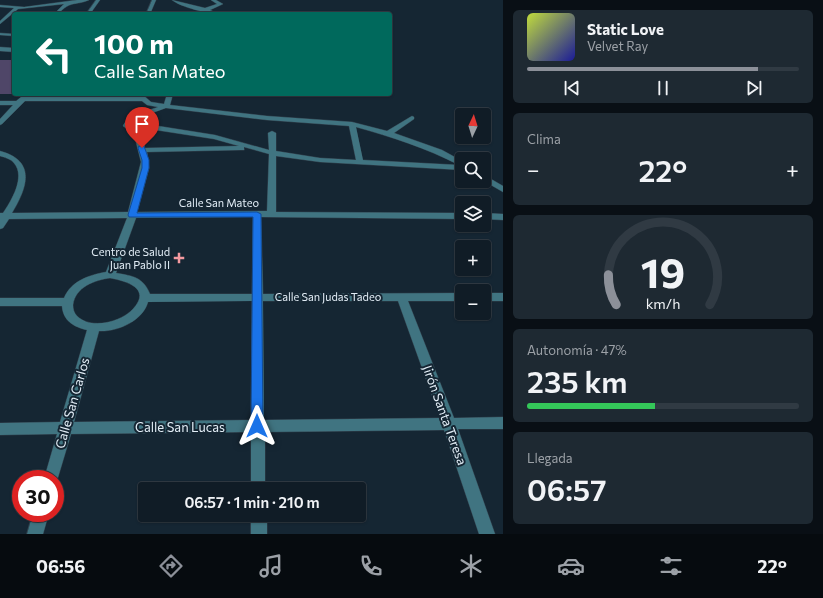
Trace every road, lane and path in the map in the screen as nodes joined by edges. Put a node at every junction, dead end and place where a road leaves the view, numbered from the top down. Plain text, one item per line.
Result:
1 (87, 0) edge
2 (98, 0) edge
3 (154, 0) edge
4 (174, 0) edge
5 (214, 0) edge
6 (33, 1) dead end
7 (74, 1) edge
8 (0, 6) edge
9 (16, 8) junction
10 (205, 10) junction
11 (58, 12) edge
12 (89, 12) edge
13 (149, 12) edge
14 (211, 12) edge
15 (0, 23) edge
16 (0, 34) edge
17 (12, 35) edge
18 (0, 49) edge
19 (12, 50) edge
20 (27, 96) edge
21 (140, 96) edge
22 (170, 96) edge
23 (21, 101) junction
24 (0, 103) edge
25 (166, 106) junction
26 (412, 118) dead end
27 (0, 123) edge
28 (127, 123) junction
29 (352, 124) junction
30 (272, 133) dead end
31 (389, 133) junction
32 (251, 148) junction
33 (143, 150) junction
34 (0, 153) edge
35 (273, 153) junction
36 (455, 161) edge
37 (360, 163) junction
38 (455, 168) edge
39 (503, 178) edge
40 (492, 182) joint
41 (503, 189) edge
42 (257, 214) junction
43 (272, 214) junction
44 (132, 215) junction
45 (3, 216) edge
46 (455, 216) edge
47 (491, 216) edge
48 (503, 217) edge
49 (0, 226) edge
50 (110, 274) junction
51 (455, 297) edge
52 (491, 297) edge
53 (503, 297) edge
54 (145, 298) junction
55 (257, 298) junction
56 (402, 298) junction
57 (0, 302) edge
58 (67, 302) junction
59 (94, 327) junction
60 (449, 423) junction
61 (503, 423) edge
62 (257, 426) junction
63 (65, 428) junction
64 (0, 429) edge
65 (53, 470) edge
66 (258, 482) edge
67 (38, 522) edge
68 (259, 522) edge
69 (35, 534) edge
70 (259, 534) edge
71 (487, 534) edge

1 - 7 street
2 - 12 street
3 - 13 street
4 - 10 street
5 - 10 street
6 - 9 street
7 - 9 street
7 - 11 street
8 - 9 street
9 - 15 street
10 - 14 street
16 - 17 street
18 - 19 street
20 - 23 street
21 - 23 street
21 - 25 street
22 - 25 street
23 - 24 street
23 - 27 street
25 - 28 street
25 - 29 street
26 - 31 street
28 - 32 street
28 - 33 street
29 - 31 street
29 - 37 street
30 - 35 street
31 - 36 street
32 - 33 street
32 - 35 street
33 - 44 street
34 - 45 street
35 - 37 street
35 - 43 street
37 - 38 street
39 - 40 street
40 - 41 street
42 - 43 street, Calle San Mateo
42 - 44 street, Calle San Mateo
42 - 55 street
43 - 46 street, Calle San Mateo
44 - 45 street, Calle San Mateo
44 - 50 street
45 - 49 street
47 - 48 street
50 - 54 street
50 - 58 street
51 - 56 street, Calle San Judas Tadeo
52 - 53 street
54 - 55 street, Calle San Judas Tadeo
54 - 59 street
55 - 56 street, Calle San Judas Tadeo
55 - 62 street
56 - 60 street, Jirón Santa Teresa
57 - 58 street
58 - 59 street
59 - 63 street, Calle San Carlos
60 - 61 street, Calle San Lucas
60 - 62 street, Calle San Lucas
60 - 71 street, Jirón Santa Teresa
62 - 63 street, Calle San Lucas
62 - 66 street
63 - 64 street, Calle San Lucas
63 - 65 street, Calle San Carlos
67 - 69 street
68 - 70 street

